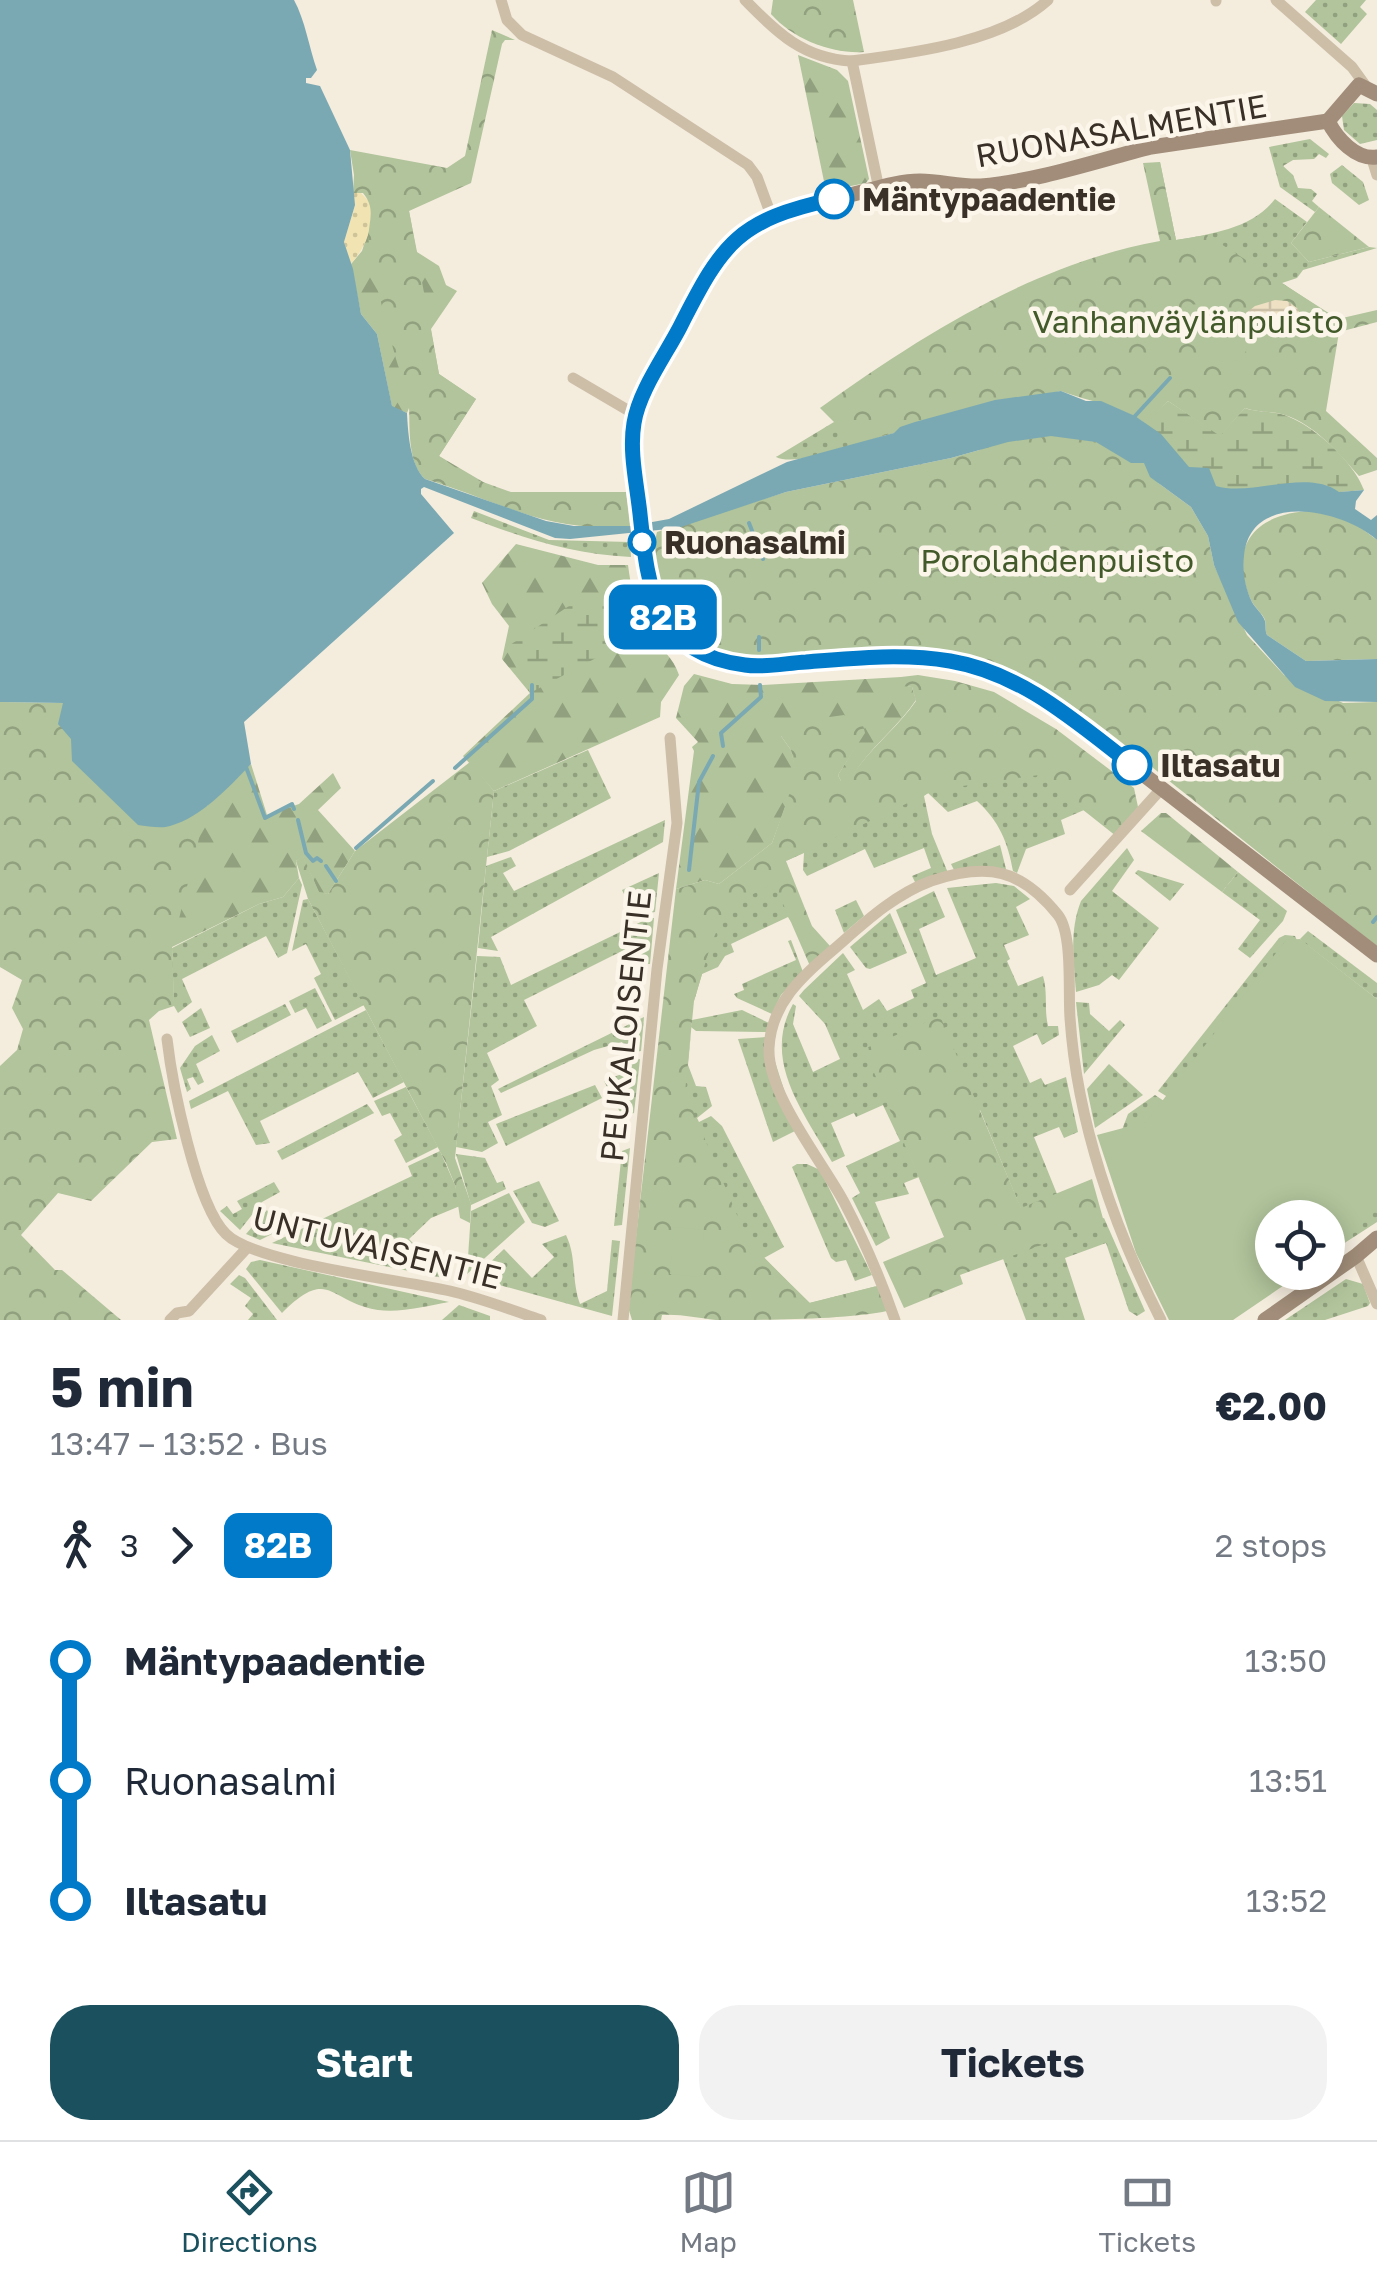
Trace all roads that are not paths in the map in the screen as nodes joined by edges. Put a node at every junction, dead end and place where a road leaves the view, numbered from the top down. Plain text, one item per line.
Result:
1 (502, 0) edge
2 (745, 0) edge
3 (1048, 0) edge
4 (1276, 0) edge
5 (852, 62) junction
6 (1371, 90) edge
7 (1328, 121) junction
8 (1375, 164) edge
9 (879, 189) junction
10 (771, 215) junction
11 (573, 378) dead end
12 (636, 415) junction
13 (670, 738) dead end
14 (1162, 788) junction
15 (1070, 890) dead end
16 (1377, 955) edge
17 (168, 1038) dead end
18 (1377, 1238) edge
19 (246, 1248) junction
20 (1377, 1250) edge
21 (1356, 1256) junction
22 (1377, 1304) edge
23 (170, 1320) edge
24 (541, 1320) edge
25 (623, 1320) edge
26 (895, 1320) edge
27 (1162, 1320) edge
28 (1265, 1320) edge

1 - 10 street
2 - 5 street
3 - 5 street
4 - 6 street
5 - 9 street
6 - 7 street
7 - 8 street
7 - 9 street, RUONASALMENTIE
9 - 10 street, RUONASALMENTIE
10 - 12 street, RUONASALMENTIE
11 - 12 street
12 - 14 street, RUONASALMENTIE
13 - 25 street, PEUKALOISENTIE
14 - 15 street
14 - 16 street
17 - 19 street, UNTUVAISENTIE
18 - 21 street
19 - 23 street
19 - 24 street, UNTUVAISENTIE
20 - 21 street
21 - 22 street
21 - 28 street
26 - 27 street

